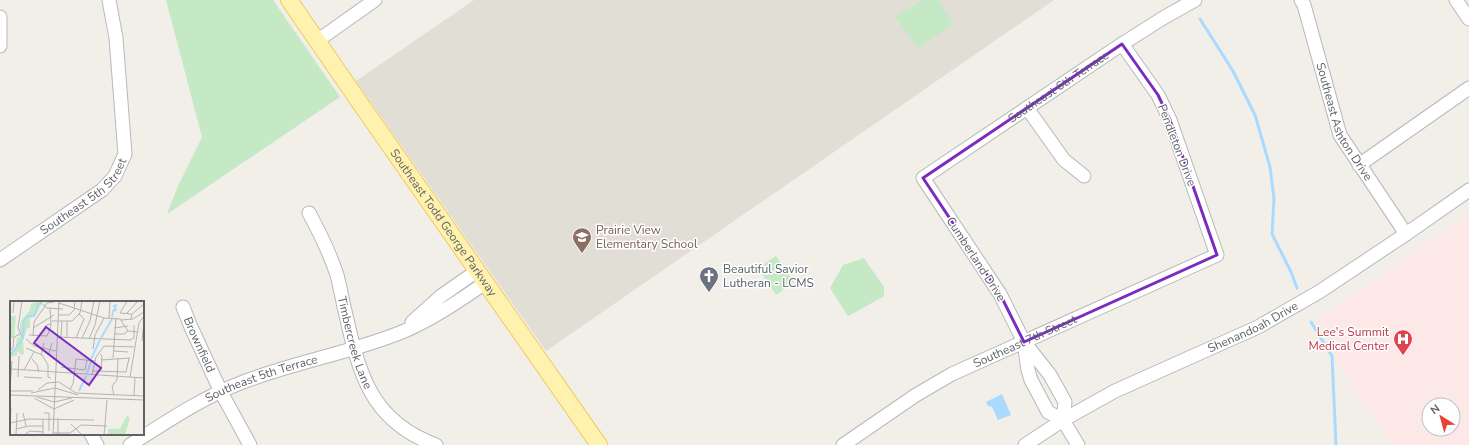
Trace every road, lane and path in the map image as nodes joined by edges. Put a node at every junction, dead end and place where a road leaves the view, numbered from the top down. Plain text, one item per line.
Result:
1 (108, 0) edge
2 (289, 0) edge
3 (375, 0) edge
4 (1195, 0) edge
5 (1301, 0) edge
6 (1456, 0) edge
7 (0, 17) edge
8 (1469, 19) edge
9 (317, 41) junction
10 (1122, 44) junction
11 (0, 46) edge
12 (1469, 88) edge
13 (1027, 108) junction
14 (1359, 165) junction
15 (1084, 176) dead end
16 (923, 178) joint
17 (1469, 190) edge
18 (310, 213) dead end
19 (1406, 234) junction
20 (1217, 254) joint
21 (0, 260) edge
22 (481, 277) junction
23 (183, 307) dead end
24 (1024, 342) junction
25 (354, 349) junction
26 (221, 392) junction
27 (1064, 420) junction
28 (92, 435) edge
29 (97, 445) edge
30 (130, 445) edge
31 (250, 445) edge
32 (436, 445) edge
33 (599, 445) edge
34 (843, 445) edge
35 (1025, 445) edge
36 (1078, 445) edge

1 - 21 street, Southeast 5th Street
2 - 9 main road, Southeast Todd George Parkway
3 - 9 street
4 - 10 street, Southeast 6th Terrace
5 - 14 street, Southeast Ashton Drive
6 - 8 street
7 - 11 street
9 - 22 main road, Southeast Todd George Parkway
10 - 13 street, Southeast 6th Terrace
10 - 20 street, Pendleton Drive
12 - 14 street
13 - 15 street
13 - 16 street, Southeast 6th Terrace
14 - 19 street, Southeast Ashton Drive
16 - 24 street, Cumberland Drive
17 - 19 street, Shenandoah Drive
18 - 25 street, Timbercreek Lane
19 - 27 street, Shenandoah Drive
20 - 24 street, Southeast 7th Street
22 - 25 street, Southeast 5th Terrace
22 - 33 main road, Southeast Todd George Parkway
23 - 26 street, Brownfield
24 - 27 street, Cumberland Drive
24 - 27 street, Cumberland Drive
24 - 34 street, Southeast 7th Street
25 - 26 street, Southeast 5th Terrace
25 - 32 street, Timbercreek Lane
26 - 30 street, Southeast 5th Terrace
26 - 31 street, Brownfield
27 - 35 street, Shenandoah Drive
27 - 36 street, Cumberland Drive
28 - 29 street

